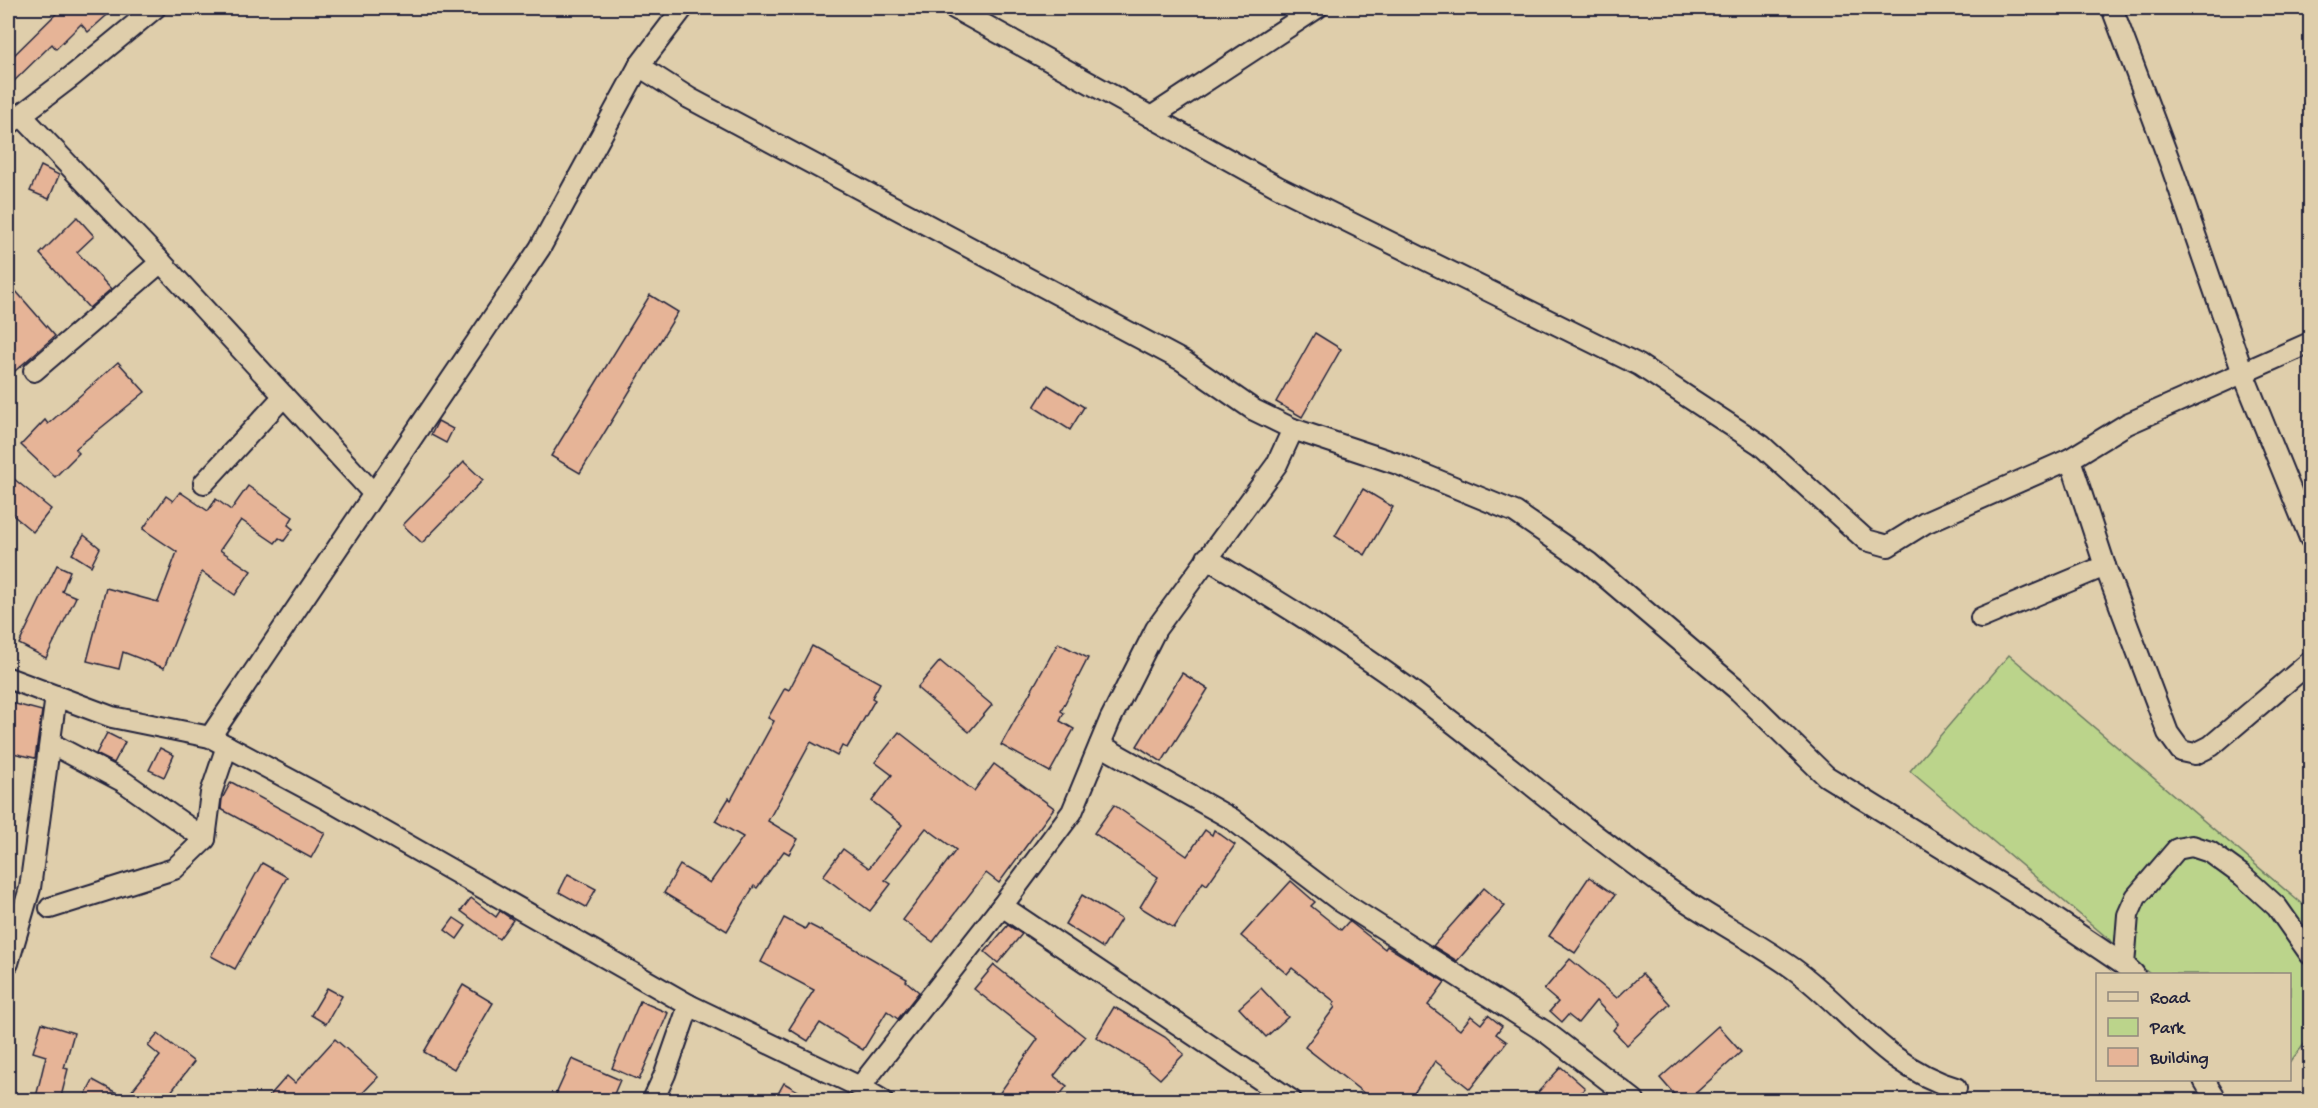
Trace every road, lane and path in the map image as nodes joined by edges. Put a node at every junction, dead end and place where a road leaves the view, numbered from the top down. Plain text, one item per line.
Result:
1 (155, 8) edge
2 (683, 8) edge
3 (954, 8) edge
4 (1317, 8) edge
5 (2112, 8) edge
6 (639, 66) junction
7 (1151, 117) junction
8 (14, 120) edge
9 (161, 262) junction
10 (2310, 343) edge
11 (34, 371) dead end
12 (2243, 374) junction
13 (284, 396) junction
14 (1293, 429) junction
15 (2070, 459) junction
16 (204, 483) dead end
17 (374, 494) junction
18 (2310, 538) edge
19 (1207, 558) junction
20 (2105, 566) junction
21 (1981, 618) dead end
22 (2310, 662) edge
23 (8, 678) edge
24 (56, 696) junction
25 (218, 741) junction
26 (50, 742) junction
27 (1100, 746) junction
28 (205, 839) junction
29 (1002, 906) junction
30 (50, 908) dead end
31 (2310, 954) edge
32 (8, 963) edge
33 (2129, 970) edge
34 (689, 1005) junction
35 (2205, 1081) edge
36 (860, 1087) junction
37 (1956, 1088) dead end
38 (653, 1101) edge
39 (882, 1101) edge
40 (1291, 1101) edge
41 (1634, 1101) edge
42 (2216, 1101) edge

1 - 8 street
2 - 6 street
3 - 7 street
4 - 7 street
5 - 12 street
6 - 14 street
6 - 17 street
7 - 15 street
8 - 9 street
9 - 11 street
9 - 13 street
10 - 12 street
12 - 15 street
12 - 18 street
13 - 16 street
13 - 17 street
14 - 19 street
14 - 33 street
15 - 20 street
17 - 25 street
19 - 27 street
19 - 37 street
20 - 21 street
20 - 22 street
23 - 24 street
24 - 25 street
24 - 26 street
25 - 28 street
25 - 34 street
26 - 28 street
26 - 32 street
27 - 29 street
27 - 41 street
28 - 30 street
29 - 36 street
29 - 40 street
31 - 33 street
34 - 36 street
34 - 38 street
35 - 42 street
36 - 39 street

